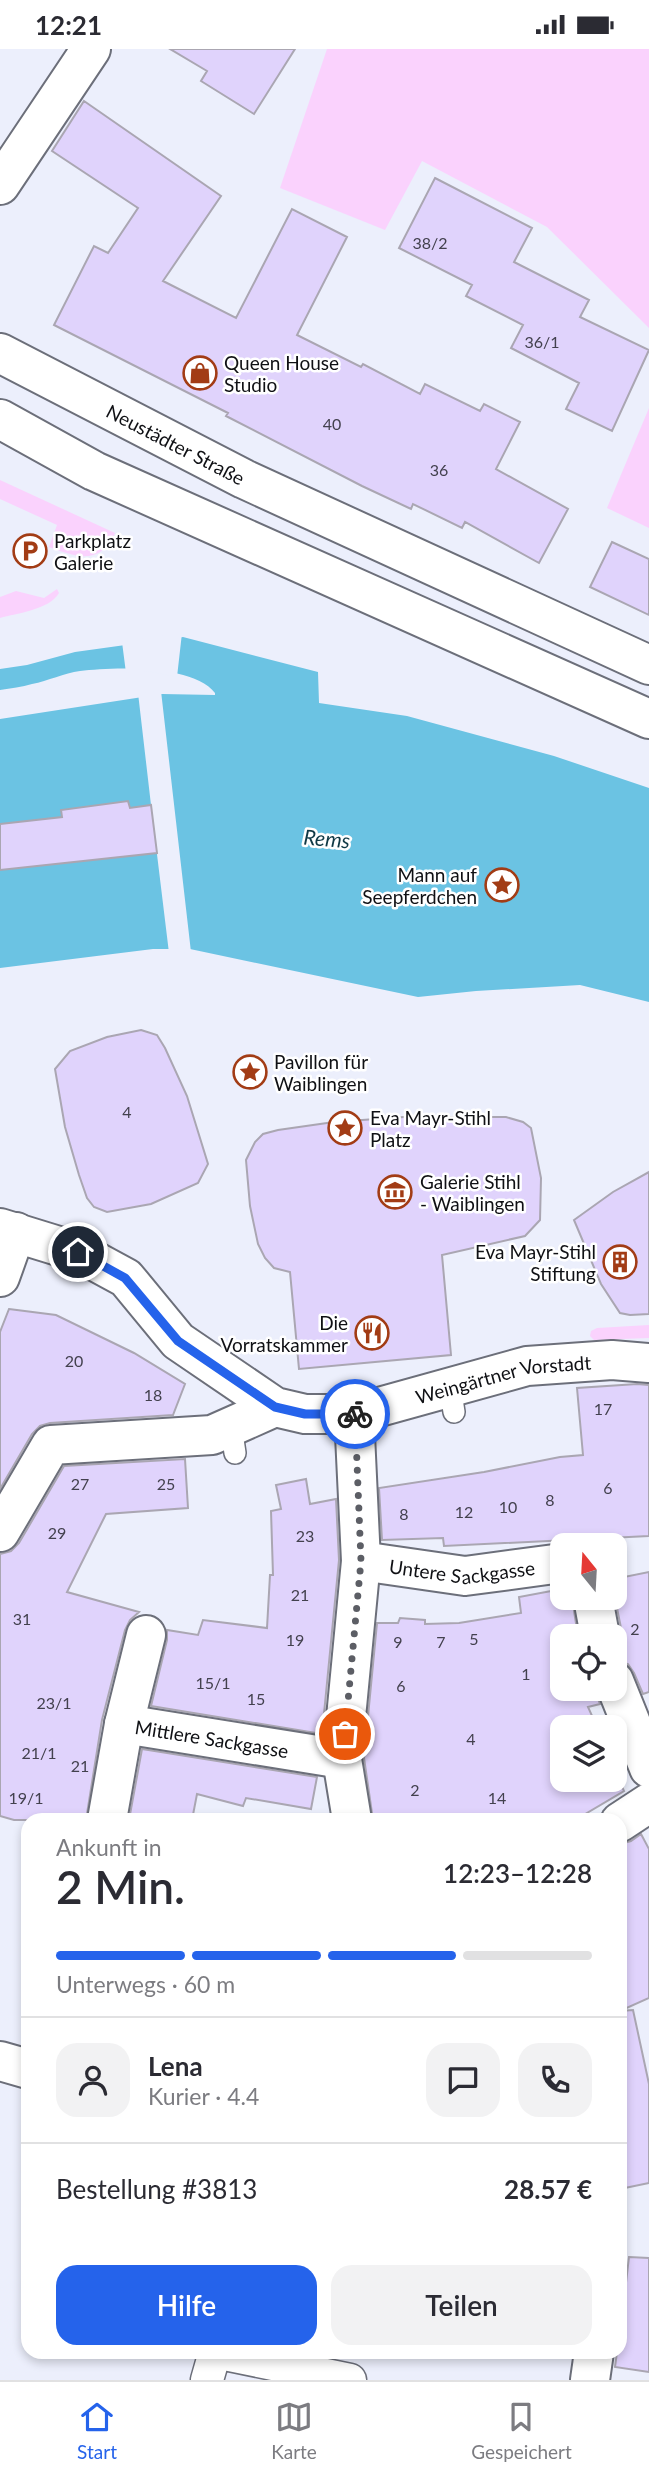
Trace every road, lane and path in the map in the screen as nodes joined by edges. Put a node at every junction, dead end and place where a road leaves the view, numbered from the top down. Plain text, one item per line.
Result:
1 (91, 49) edge
2 (0, 185) edge
3 (0, 353) edge
4 (0, 419) edge
5 (355, 530) junction
6 (331, 577) junction
7 (649, 665) edge
8 (649, 719) edge
9 (8, 1230) edge
10 (0, 1277) edge
11 (649, 1363) edge
12 (275, 1407) junction
13 (355, 1414) junction
14 (0, 1532) edge
15 (361, 1561) junction
16 (550, 1565) edge
17 (146, 1635) dead end
18 (622, 1701) edge
19 (124, 1724) junction
20 (342, 1759) junction
21 (649, 1768) edge
22 (649, 1803) edge
23 (108, 1813) edge
24 (351, 1813) edge
25 (627, 1817) edge
26 (0, 2061) edge
27 (21, 2067) edge
28 (213, 2359) edge
29 (249, 2359) edge
30 (593, 2359) edge
31 (207, 2380) edge
32 (350, 2380) edge
33 (590, 2380) edge

1 - 2 street
3 - 5 street, Neustädter Straße
4 - 6 street
5 - 6 street
5 - 7 street, Neustädter Straße
6 - 8 street
9 - 10 street
9 - 12 street, Weingärtner Vorstadt
11 - 13 street, Weingärtner Vorstadt
12 - 13 street, Weingärtner Vorstadt
12 - 14 street
13 - 15 street
15 - 16 street, Untere Sackgasse
15 - 20 street
17 - 19 street
18 - 21 street
19 - 20 street, Mittlere Sackgasse
19 - 23 street
20 - 24 street
22 - 25 street
26 - 27 street
28 - 31 street
29 - 32 street
30 - 33 street

